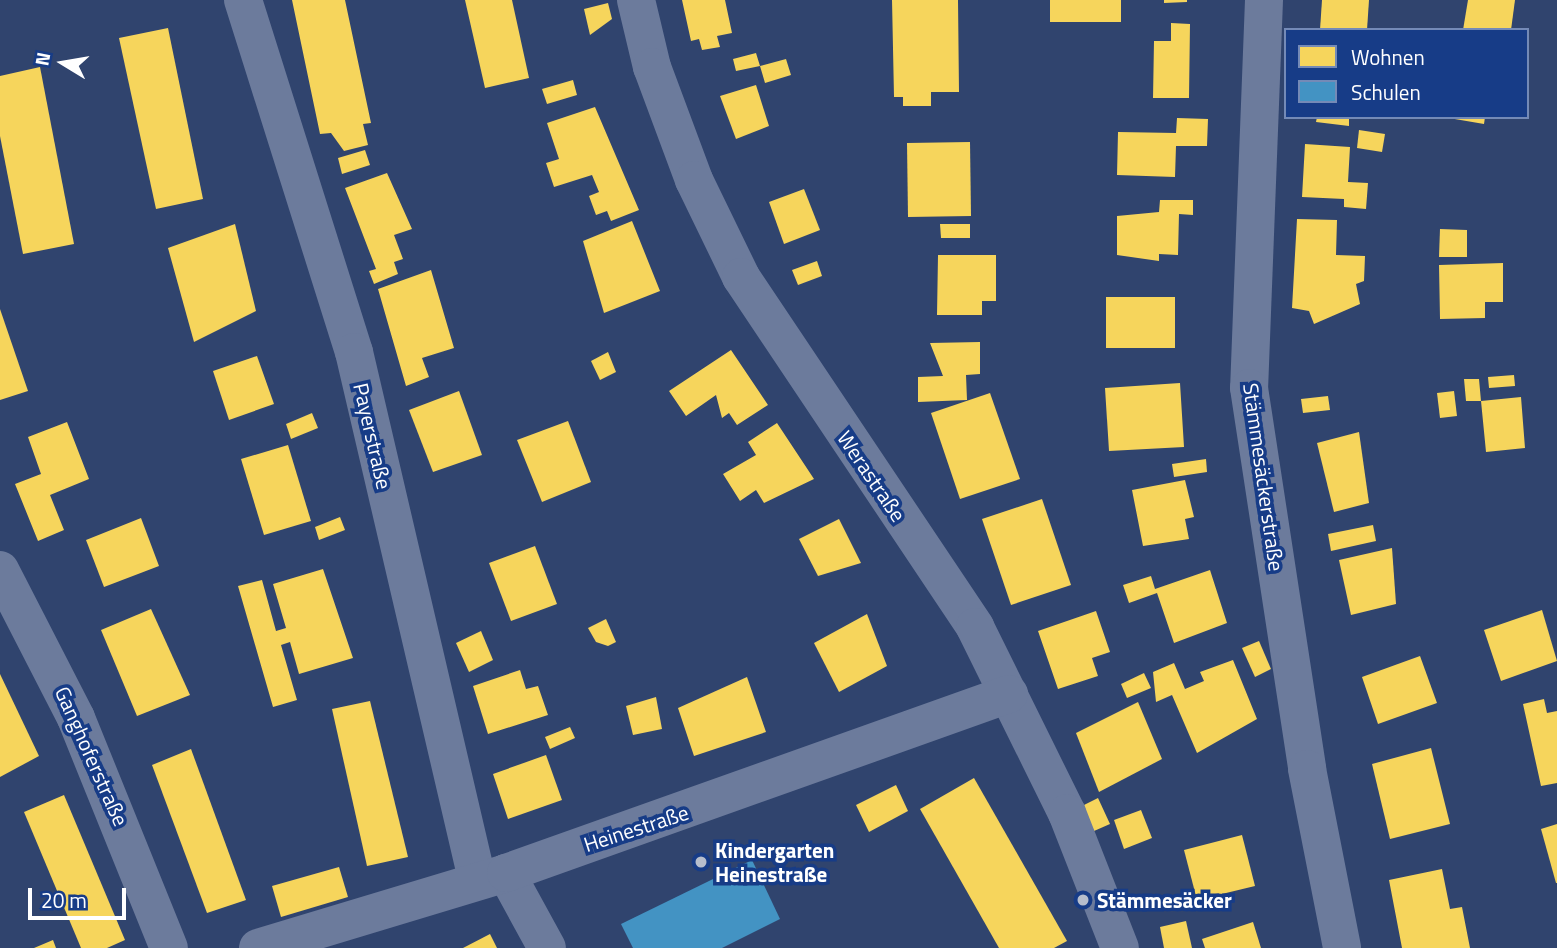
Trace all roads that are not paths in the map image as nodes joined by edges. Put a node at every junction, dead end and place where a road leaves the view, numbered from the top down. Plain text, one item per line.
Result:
1 (243, 0) edge
2 (636, 0) edge
3 (1265, 0) edge
4 (0, 570) edge
5 (1009, 694) junction
6 (492, 876) junction
7 (169, 948) edge
8 (258, 948) edge
9 (547, 948) edge
10 (1119, 948) edge
11 (1342, 948) edge

1 - 6 street, Payerstraße
2 - 5 street, Werastraße
3 - 11 street, Stämmesäckerstraße
4 - 7 street, Ganghoferstraße
5 - 6 street, Heinestraße
5 - 10 street, Werastraße
6 - 8 street, Heinestraße
6 - 9 street, Payerstraße

